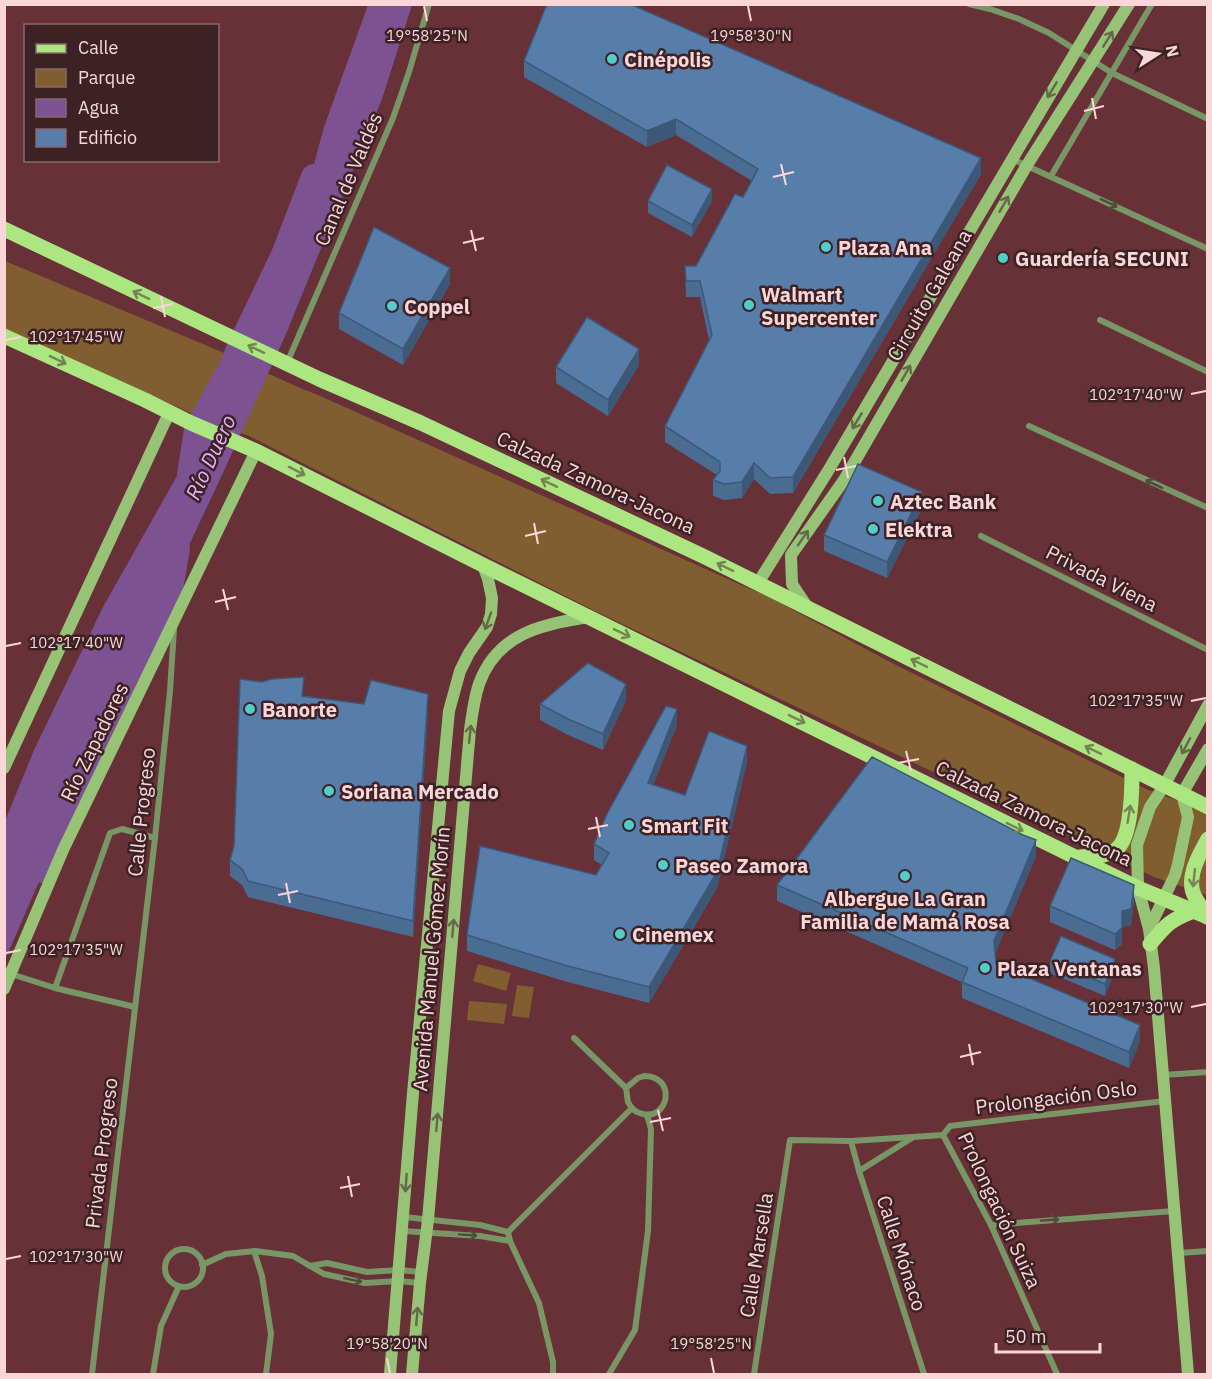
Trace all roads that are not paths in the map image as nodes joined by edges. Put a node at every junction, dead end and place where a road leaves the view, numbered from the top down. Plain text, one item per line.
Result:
1 (429, 4) edge
2 (969, 4) edge
3 (1104, 4) edge
4 (1129, 4) edge
5 (1152, 4) edge
6 (1076, 51) junction
7 (1094, 61) junction
8 (1112, 73) junction
9 (1208, 118) edge
10 (1012, 159) junction
11 (1027, 165) junction
12 (1054, 177) junction
13 (4, 229) edge
14 (1208, 249) edge
15 (1100, 320) dead end
16 (4, 336) edge
17 (284, 362) junction
18 (1208, 372) edge
19 (170, 411) junction
20 (1029, 426) dead end
21 (250, 448) junction
22 (828, 471) junction
23 (844, 480) junction
24 (1208, 508) edge
25 (981, 536) dead end
26 (483, 565) junction
27 (758, 582) junction
28 (808, 609) junction
29 (589, 617) junction
30 (175, 619) junction
31 (1208, 650) edge
32 (1208, 705) edge
33 (1208, 749) edge
34 (4, 768) edge
35 (1132, 769) junction
36 (1164, 786) junction
37 (1182, 794) junction
38 (1208, 807) edge
39 (155, 838) junction
40 (1208, 839) edge
41 (1077, 857) junction
42 (1138, 888) junction
43 (1163, 897) junction
44 (1203, 915) edge
45 (1150, 936) junction
46 (11, 974) junction
47 (55, 988) junction
48 (4, 989) edge
49 (135, 1007) junction
50 (574, 1038) dead end
51 (1208, 1072) edge
52 (1162, 1076) junction
53 (626, 1088) junction
54 (1166, 1101) junction
55 (632, 1108) junction
56 (647, 1115) junction
57 (950, 1126) joint
58 (943, 1135) junction
59 (913, 1138) junction
60 (850, 1141) junction
61 (859, 1171) junction
62 (1174, 1211) junction
63 (404, 1217) junction
64 (428, 1220) junction
65 (991, 1225) junction
66 (403, 1231) junction
67 (508, 1232) junction
68 (427, 1233) junction
69 (510, 1241) junction
70 (254, 1251) junction
71 (1208, 1251) edge
72 (1179, 1253) junction
73 (202, 1265) junction
74 (310, 1266) junction
75 (399, 1275) junction
76 (421, 1277) junction
77 (179, 1286) junction
78 (92, 1374) edge
79 (153, 1374) edge
80 (266, 1374) edge
81 (390, 1374) edge
82 (412, 1374) edge
83 (554, 1374) edge
84 (609, 1374) edge
85 (754, 1374) edge
86 (924, 1374) edge
87 (1057, 1374) edge
88 (1188, 1374) edge

1 - 17 street, Canal de Valdés
2 - 6 street
3 - 6 street, Circuito Galeana
7 -> 4 street, Circuito Galeana
5 - 8 street
6 - 7 street
6 -> 10 street, Circuito Galeana
7 - 8 street
7 - 11 street, Circuito Galeana
8 - 9 street
8 - 12 street
10 - 11 street
10 -> 22 street, Circuito Galeana
11 - 12 street
23 -> 11 street, Circuito Galeana
12 -> 14 street
17 -> 13 main road, Calzada Zamora-Jacona
15 - 18 street
16 -> 19 main road, Calzada Zamora-Jacona
27 -> 17 main road, Calzada Zamora-Jacona
19 - 21 main road, Calzada Zamora-Jacona
19 - 34 street
24 -> 20 street
21 -> 26 main road, Calzada Zamora-Jacona
21 - 30 street, Río Zapadores
22 - 23 street
22 - 27 street, Circuito Galeana
28 -> 23 street, Circuito Galeana
25 - 31 street, Privada Viena
26 - 29 main road, Calzada Zamora-Jacona
26 -> 63 street, Avenida Manuel Gómez Morín
27 - 28 main road, Calzada Zamora-Jacona
35 -> 28 main road, Calzada Zamora-Jacona
29 -> 41 main road, Calzada Zamora-Jacona
64 -> 29 street, Avenida Manuel Gómez Morín
30 - 39 street, Calle Progreso
30 - 46 street, Río Zapadores
32 -> 36 street
33 - 37 street
35 - 36 main road, Calzada Zamora-Jacona
41 -> 35 main road
36 - 37 main road, Calzada Zamora-Jacona
36 - 42 street
37 - 38 main road, Calzada Zamora-Jacona
37 - 43 street
39 - 47 street
39 - 49 street, Calle Progreso
40 -> 44 main road
41 - 42 main road, Calzada Zamora-Jacona
42 - 43 main road, Calzada Zamora-Jacona
42 - 45 street
43 - 44 main road, Calzada Zamora-Jacona
43 - 45 street
44 - 45 main road
45 - 52 street
46 - 47 street
46 - 48 street, Río Zapadores
47 - 49 street
49 - 78 street, Privada Progreso
50 - 53 street
51 - 52 street, Prolongación Oslo
52 - 54 street
53 - 55 street
53 - 56 street
54 - 57 street, Prolongación Oslo
54 - 62 street
55 - 56 street
55 - 67 street
56 - 84 street
57 - 58 street, Prolongación Suiza
58 - 59 street
58 - 65 street, Prolongación Suiza
59 - 60 street
59 - 61 street
60 - 61 street, Calle Mónaco
60 - 85 street, Calle Marsella
61 - 86 street, Calle Mónaco
65 -> 62 street
62 - 72 street
63 - 64 street
63 - 66 street, Avenida Manuel Gómez Morín
64 - 67 street
64 - 68 street, Avenida Manuel Gómez Morín
65 - 87 street, Prolongación Suiza
66 - 68 street
66 - 75 street, Avenida Manuel Gómez Morín
67 - 69 street
68 -> 69 street
68 - 76 street, Avenida Manuel Gómez Morín
69 - 83 street
70 - 73 street
70 - 74 street
70 - 80 street
71 - 72 street
72 - 88 street
73 - 77 street
73 - 77 street
74 - 75 street
74 -> 75 street
75 - 76 street
75 - 76 street
75 - 81 street, Avenida Manuel Gómez Morín
82 -> 76 street, Avenida Manuel Gómez Morín
77 - 79 street

